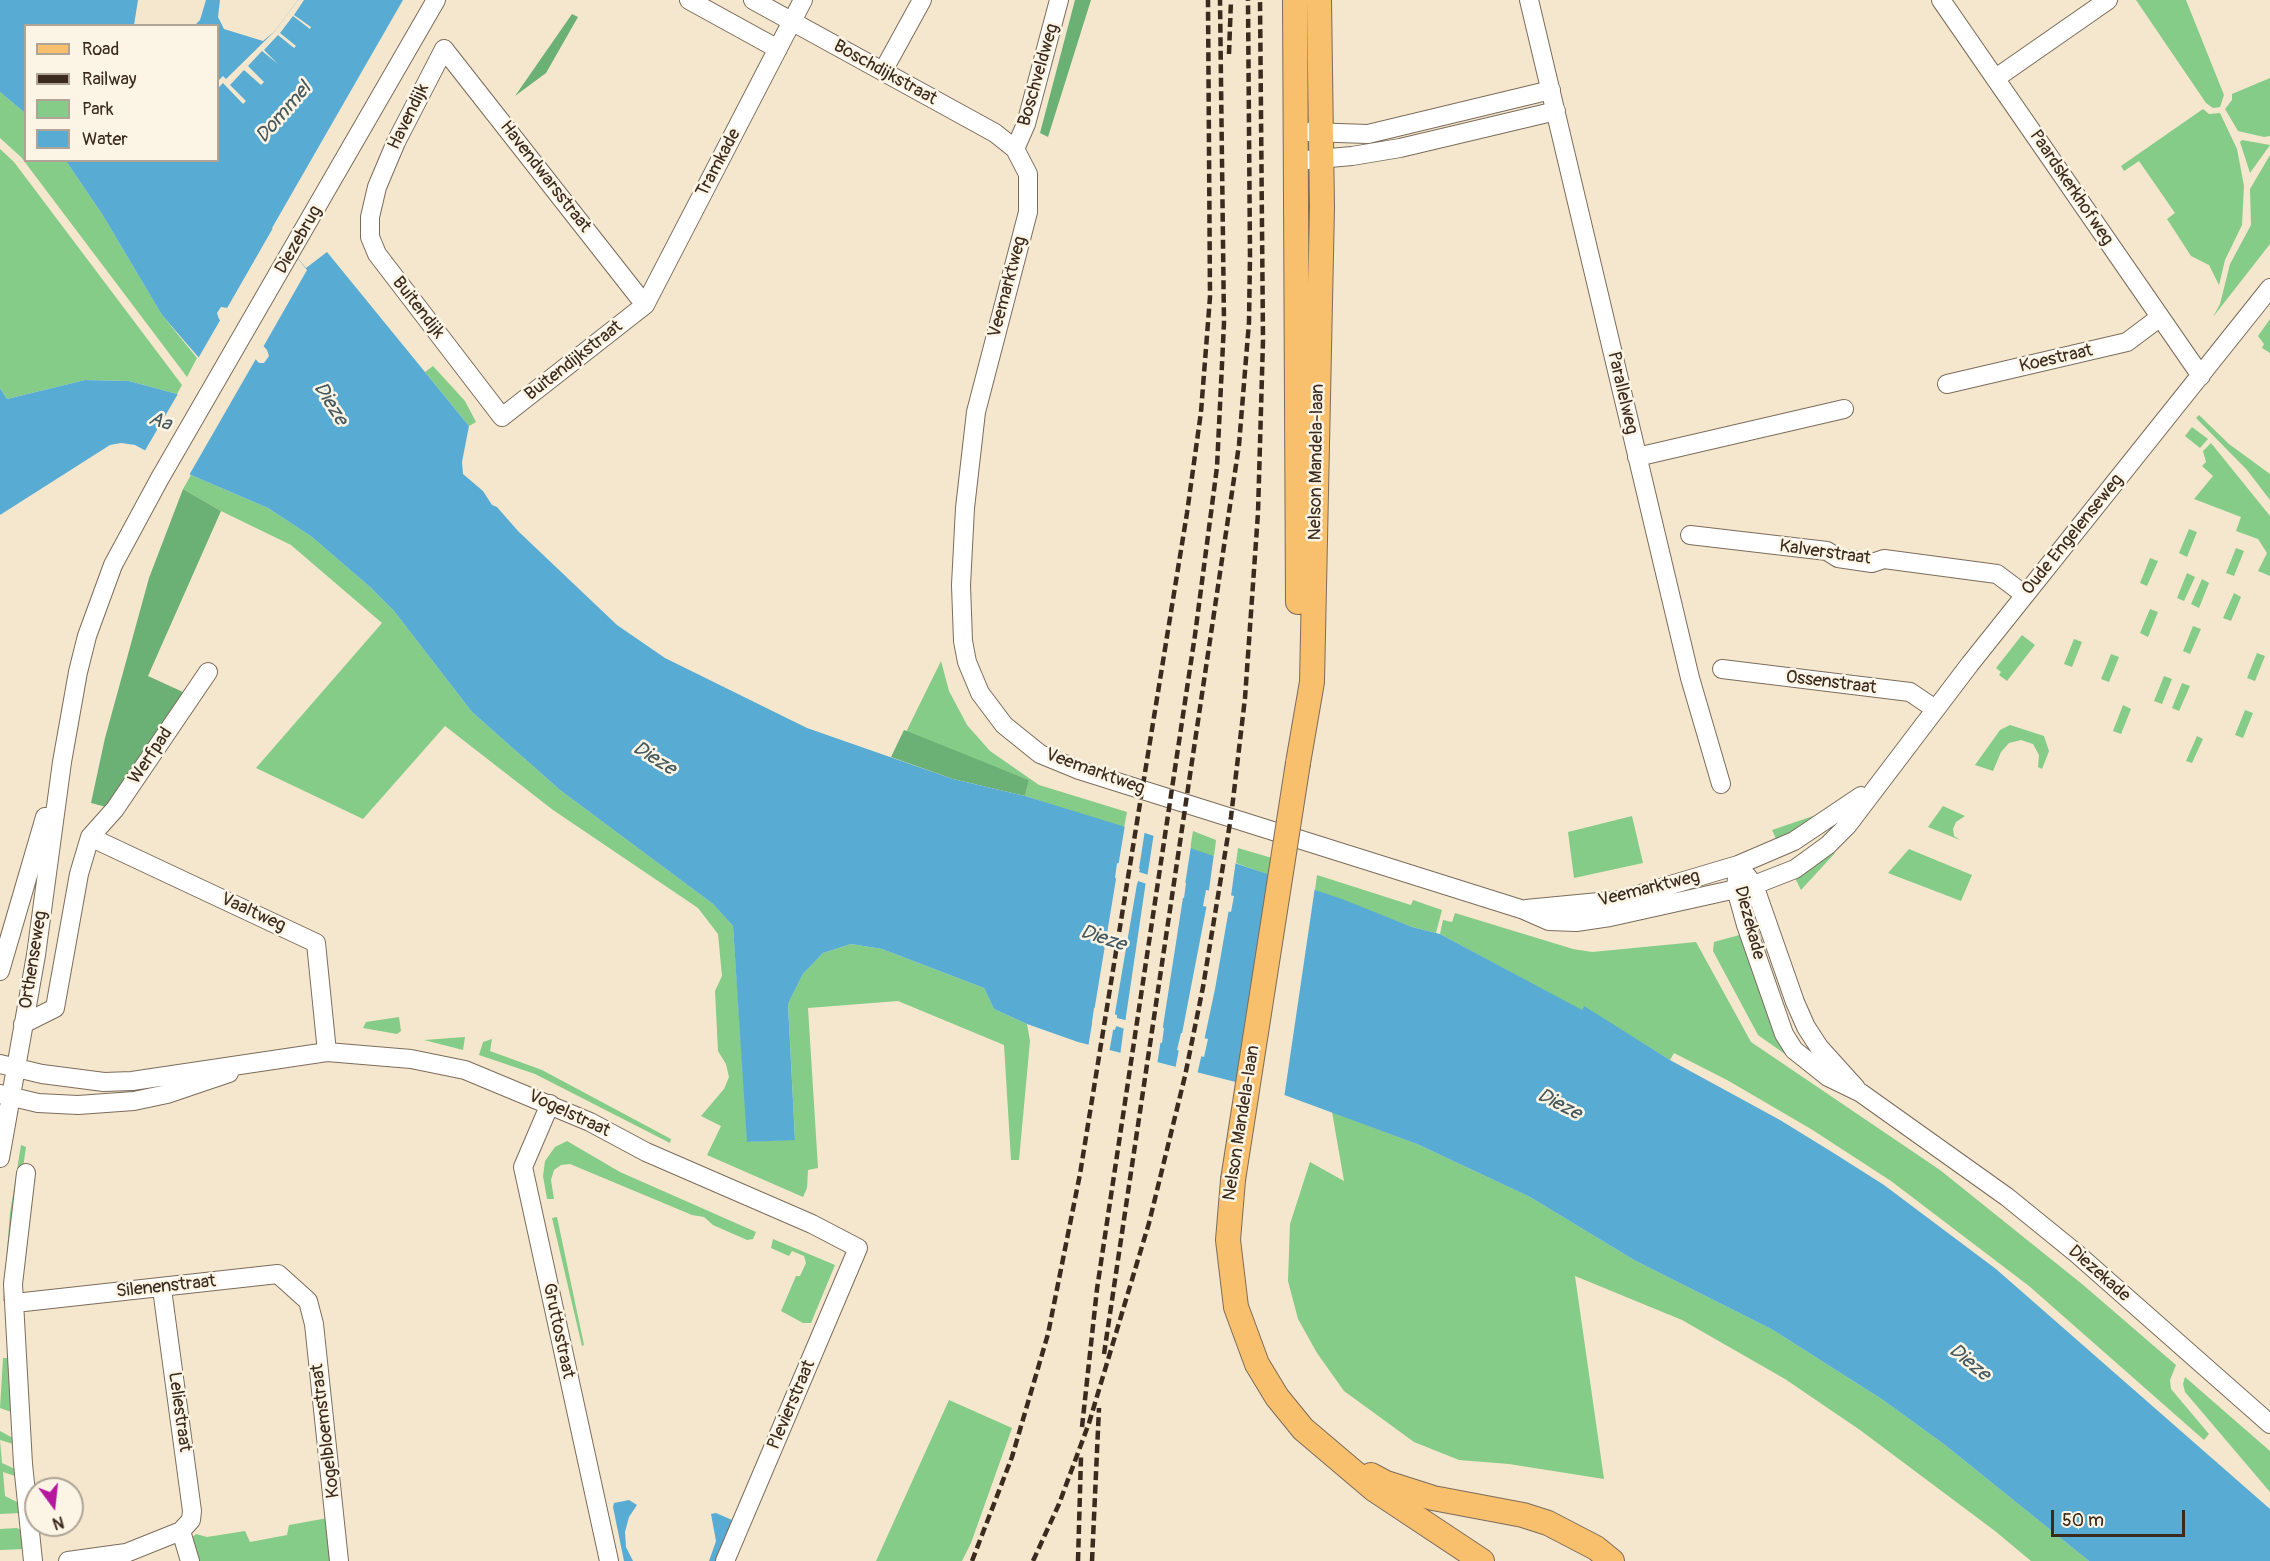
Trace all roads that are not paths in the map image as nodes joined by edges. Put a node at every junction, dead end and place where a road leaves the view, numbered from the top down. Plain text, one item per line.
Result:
1 (436, 0) edge
2 (689, 0) edge
3 (753, 0) edge
4 (803, 0) edge
5 (922, 0) edge
6 (1059, 0) edge
7 (1295, 0) edge
8 (1320, 0) edge
9 (1529, 0) edge
10 (1941, 0) edge
11 (2108, 0) edge
12 (792, 21) junction
13 (444, 49) joint
14 (778, 49) junction
15 (882, 71) junction
16 (1996, 78) junction
17 (1551, 90) junction
18 (1556, 111) junction
19 (1296, 132) junction
20 (1321, 132) junction
21 (1015, 149) junction
22 (1321, 160) junction
23 (1296, 161) junction
24 (377, 187) joint
25 (2270, 288) edge
26 (645, 305) junction
27 (2159, 318) junction
28 (2200, 376) junction
29 (1947, 384) dead end
30 (1844, 409) dead end
31 (502, 417) joint
32 (1637, 457) junction
33 (160, 478) joint
34 (1690, 535) dead end
35 (2025, 595) junction
36 (1722, 669) dead end
37 (208, 672) dead end
38 (1935, 709) junction
39 (62, 762) junction
40 (1298, 763) junction
41 (1721, 784) dead end
42 (1877, 784) junction
43 (90, 837) junction
44 (1738, 865) junction
45 (1754, 885) junction
46 (1736, 889) junction
47 (1524, 910) junction
48 (0, 971) edge
49 (23, 1024) junction
50 (327, 1052) junction
51 (262, 1061) junction
52 (8, 1065) edge
53 (1861, 1093) junction
54 (5, 1095) edge
55 (550, 1104) junction
56 (0, 1158) edge
57 (26, 1173) dead end
58 (858, 1248) joint
59 (162, 1289) junction
60 (308, 1301) joint
61 (15, 1303) junction
62 (2270, 1424) edge
63 (1331, 1454) junction
64 (181, 1530) junction
65 (33, 1561) edge
66 (68, 1561) edge
67 (190, 1561) edge
68 (339, 1561) edge
69 (609, 1561) edge
70 (725, 1561) edge
71 (1482, 1561) edge
72 (1612, 1561) edge

1 - 33 street, Diezebrug
2 - 14 street
3 - 12 street, Boschdijkstraat
4 - 12 street, Tramkade
5 - 15 street
6 - 21 street, Boschveldweg
7 - 19 main road, Nelson Mandela-laan
8 - 20 main road, Nelson Mandela-laan
9 - 17 street, Parallelweg
10 - 16 street, Paardskerkhofweg
11 - 16 street
12 - 14 street, Tramkade
12 - 15 street, Boschdijkstraat
13 - 24 street, Havendijk
13 - 26 street, Havendwarsstraat
14 - 26 street, Tramkade
15 - 21 street, Boschdijkstraat
16 - 27 street, Paardskerkhofweg
17 - 18 street, Parallelweg
17 - 20 street
18 - 22 street
18 - 32 street, Parallelweg
19 - 20 street
19 - 23 main road, Nelson Mandela-laan
20 - 22 main road, Nelson Mandela-laan
21 - 47 street, Veemarktweg
22 - 23 street
22 - 40 main road, Nelson Mandela-laan
23 - 40 main road, Nelson Mandela-laan
24 - 31 street, Buitendijk
25 - 28 street, Oude Engelenseweg
26 - 31 street, Buitendijkstraat
27 - 28 street, Paardskerkhofweg
27 - 29 street, Koestraat
28 - 35 street, Oude Engelenseweg
30 - 32 street
32 - 41 street, Parallelweg
33 - 39 street, Orthenseweg
34 - 35 street, Kalverstraat
35 - 38 street, Oude Engelenseweg
36 - 38 street, Ossenstraat
37 - 43 street, Werfpad
38 - 42 street, Oude Engelenseweg
39 - 48 street, Orthenseweg
39 - 49 street, Orthenseweg
40 - 63 main road, Nelson Mandela-laan, bridge
42 - 44 street, Oude Engelenseweg
42 - 45 street, Oude Engelenseweg
43 - 49 street, Orthenseweg
43 - 50 street, Vaaltweg
44 - 45 street, Diezekade
44 - 46 street, Diezekade
44 - 47 street, Veemarktweg
45 - 46 street, Oude Engelenseweg
45 - 53 street, Diezekade
46 - 47 street, Veemarktweg
46 - 53 street, Diezekade
49 - 52 street, Orthenseweg
50 - 51 street, Vogelstraat
50 - 55 street, Vogelstraat
51 - 52 street, Vogelstraat
51 - 54 street, Vogelstraat
52 - 54 street, Orthenseweg
53 - 62 street, Diezekade
54 - 56 street, Orthenseweg
55 - 58 street, Vogelstraat
55 - 69 street, Gruttostraat
57 - 61 street
58 - 70 street, Plevierstraat
59 - 60 street, Silenenstraat
59 - 61 street, Silenenstraat
59 - 64 street, Leliestraat
60 - 68 street, Kogelbloemstraat
61 - 65 street
63 - 71 main road, Nelson Mandela-laan
63 - 72 main road, Nelson Mandela-laan
64 - 66 street
64 - 67 street

